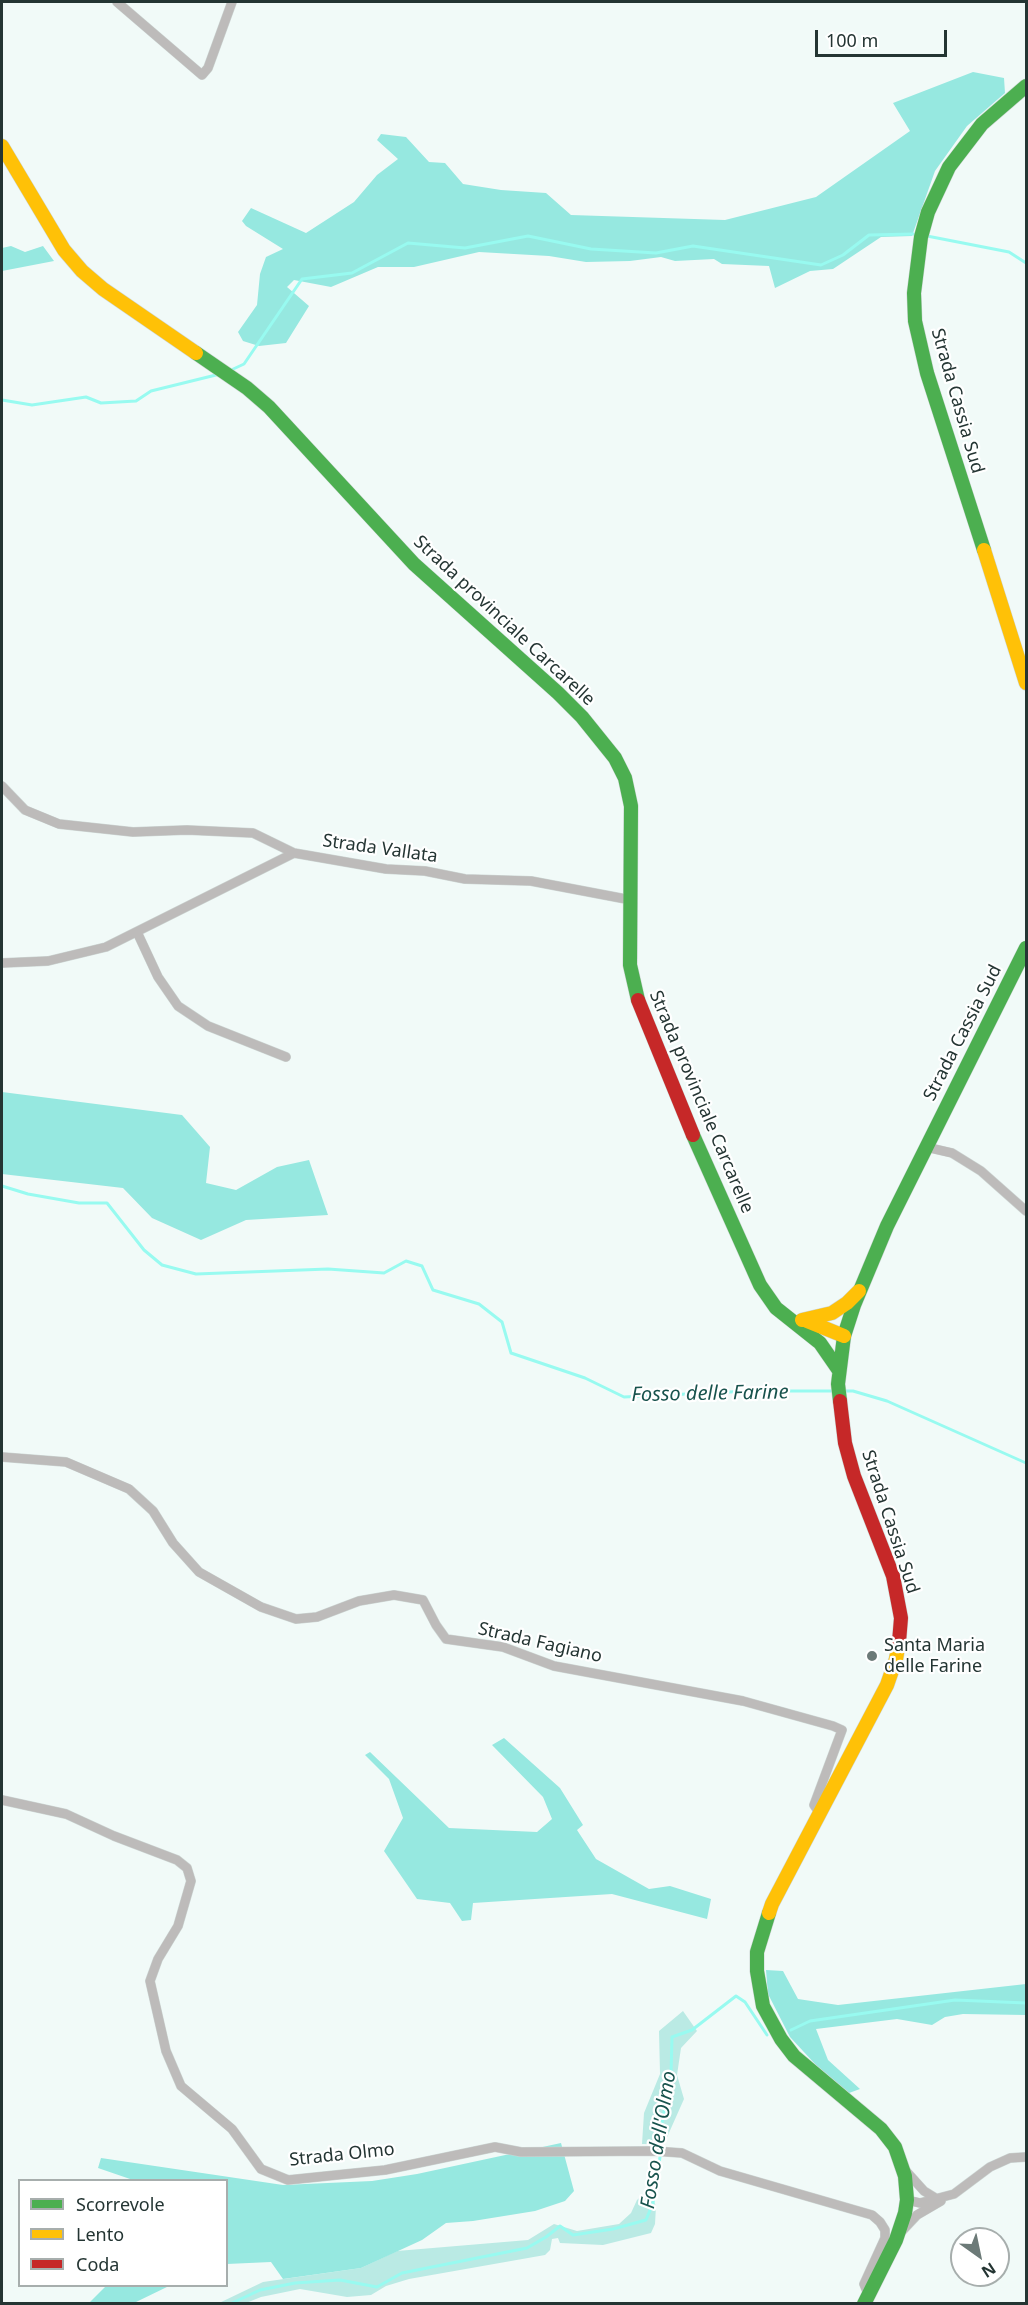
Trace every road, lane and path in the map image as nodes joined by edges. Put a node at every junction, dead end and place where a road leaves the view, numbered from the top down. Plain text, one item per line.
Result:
1 (117, 2) edge
2 (232, 2) edge
3 (1026, 86) edge
4 (2, 146) edge
5 (1026, 681) edge
6 (2, 786) edge
7 (294, 853) junction
8 (631, 900) junction
9 (137, 932) junction
10 (1026, 948) edge
11 (2, 963) edge
12 (286, 1057) dead end
13 (926, 1147) junction
14 (1026, 1211) edge
15 (860, 1289) junction
16 (804, 1326) junction
17 (844, 1336) junction
18 (838, 1369) junction
19 (2, 1457) edge
20 (2, 1800) edge
21 (820, 1814) junction
22 (1026, 2157) edge
23 (899, 2159) junction
24 (954, 2194) junction
25 (937, 2199) junction
26 (907, 2200) junction
27 (896, 2240) junction
28 (866, 2299) edge

1 - 2 street
3 - 5 main road, Strada Cassia Sud
4 - 8 main road, Strada provinciale Carcarelle
6 - 7 street, Strada Vallata
7 - 8 street, Strada Vallata
7 - 9 street
8 - 16 main road, Strada provinciale Carcarelle
9 - 11 street
9 - 12 street
10 - 13 main road, Strada Cassia Sud
13 - 14 street
13 - 15 main road, Strada Cassia Sud
15 - 16 main road
15 - 17 main road, Strada Cassia Sud
16 - 17 main road
16 - 18 main road
17 - 18 main road, Strada Cassia Sud
18 - 21 main road, Strada Cassia Sud
19 - 21 street, Strada Fagiano
20 - 28 street, Strada Olmo
21 - 23 main road, Strada Cassia Sud
22 - 24 street
23 - 25 street
23 - 26 main road, Strada Cassia Sud
24 - 25 street
24 - 27 street
25 - 26 street
26 - 27 main road, Strada Cassia Sud
27 - 28 main road, Strada Cassia Sud

